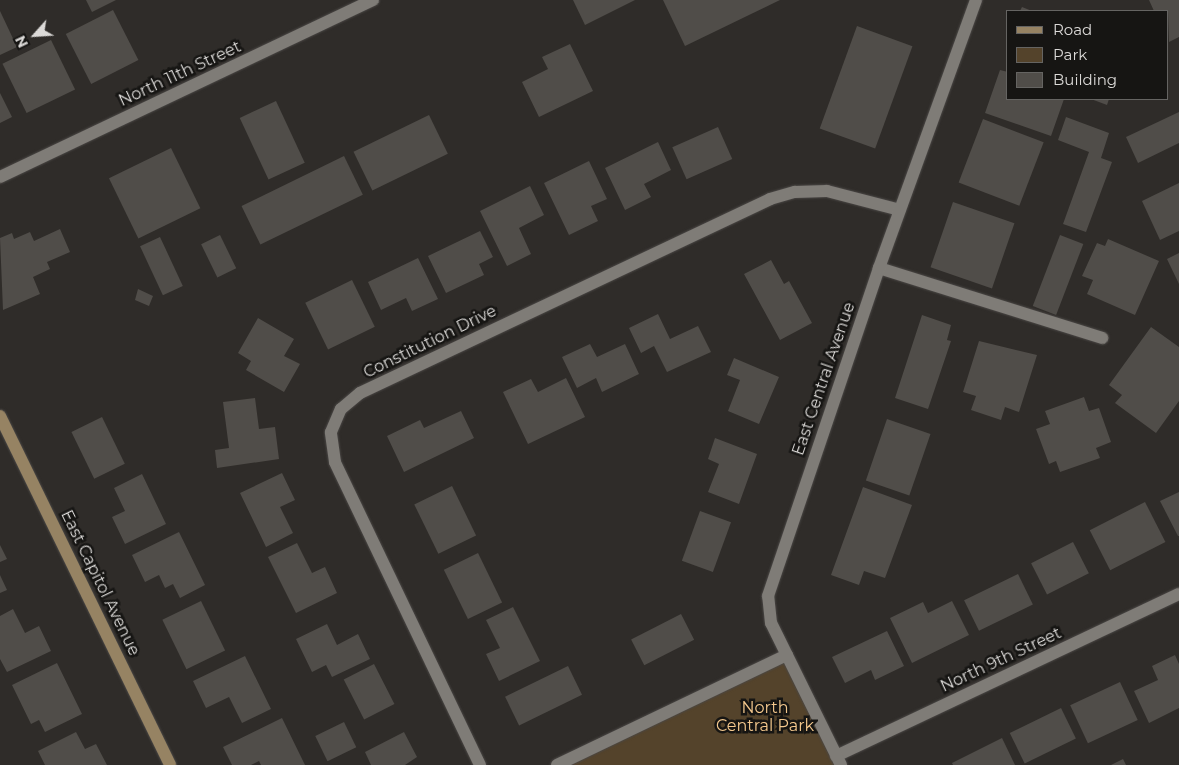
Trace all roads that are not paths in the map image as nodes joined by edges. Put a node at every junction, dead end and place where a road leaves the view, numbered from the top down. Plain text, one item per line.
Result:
1 (373, 0) edge
2 (976, 0) edge
3 (0, 177) edge
4 (900, 210) junction
5 (879, 268) junction
6 (1102, 338) dead end
7 (0, 416) edge
8 (1179, 594) edge
9 (787, 655) junction
10 (839, 760) edge
11 (170, 765) edge
12 (480, 765) edge
13 (557, 765) edge

1 - 3 street, North 11th Street
2 - 4 street, East Central Avenue
4 - 5 street, East Central Avenue
4 - 12 street, Constitution Drive
5 - 6 street
5 - 9 street, East Central Avenue
7 - 11 street, East Capitol Avenue
8 - 10 street, North 9th Street
9 - 10 street, East Central Avenue
9 - 13 street

